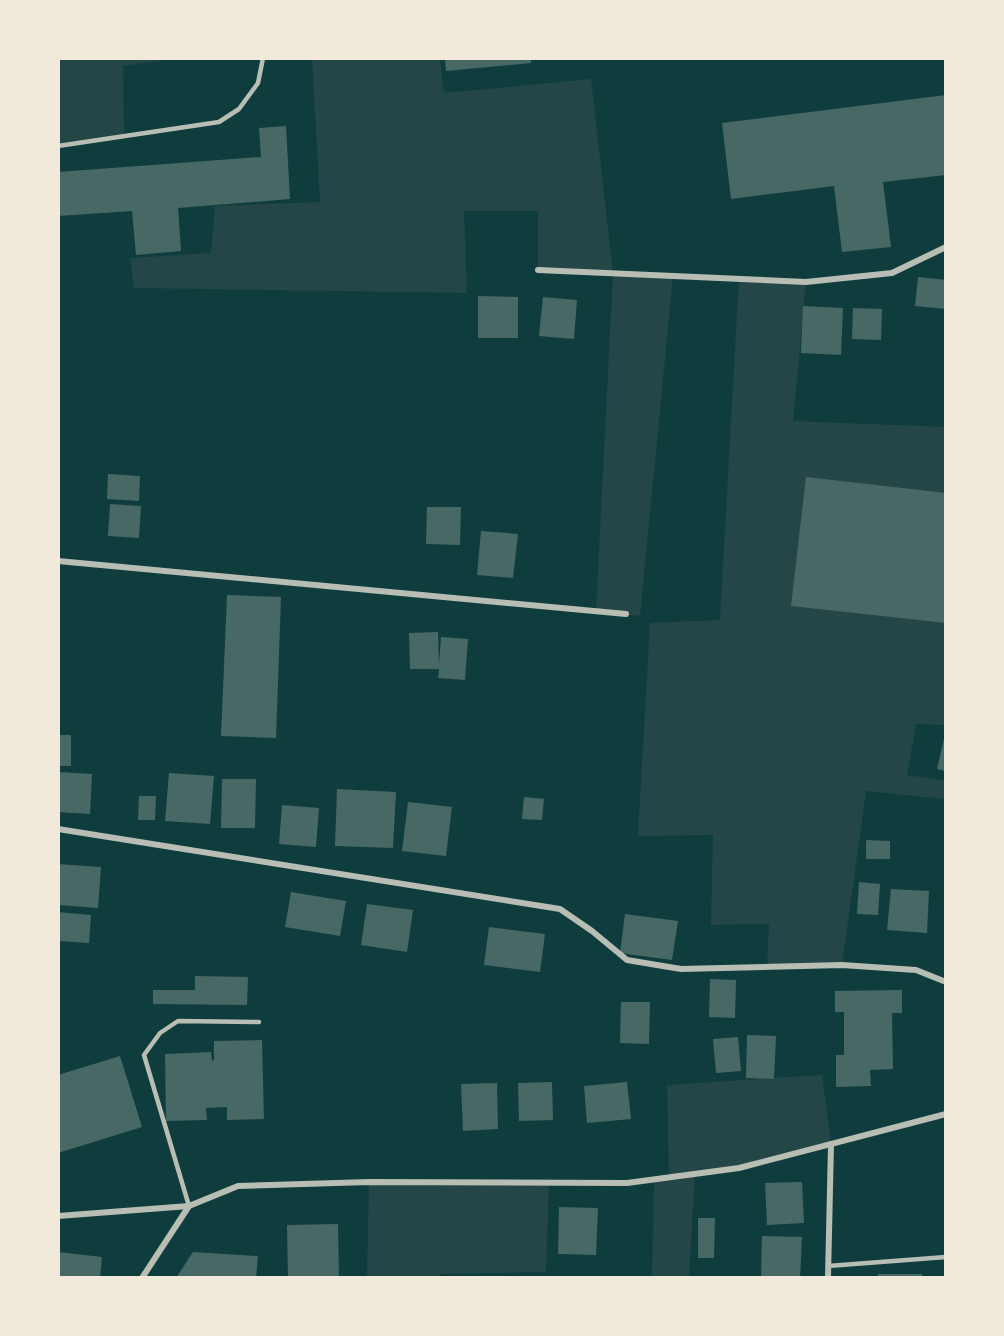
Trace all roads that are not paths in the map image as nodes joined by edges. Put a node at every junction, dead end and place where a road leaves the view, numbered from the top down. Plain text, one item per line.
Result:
1 (263, 58) edge
2 (58, 146) edge
3 (945, 247) edge
4 (538, 270) dead end
5 (58, 561) edge
6 (626, 614) dead end
7 (58, 829) edge
8 (945, 982) edge
9 (259, 1022) dead end
10 (945, 1114) edge
11 (831, 1144) junction
12 (189, 1206) junction
13 (58, 1216) edge
14 (945, 1257) edge
15 (828, 1266) junction
16 (142, 1278) edge
17 (828, 1278) edge

1 - 2 lane
3 - 4 street
5 - 6 street
7 - 8 street
9 - 12 lane
10 - 11 street
11 - 12 street
11 - 15 street
12 - 13 street
12 - 16 street
14 - 15 lane
15 - 17 street

